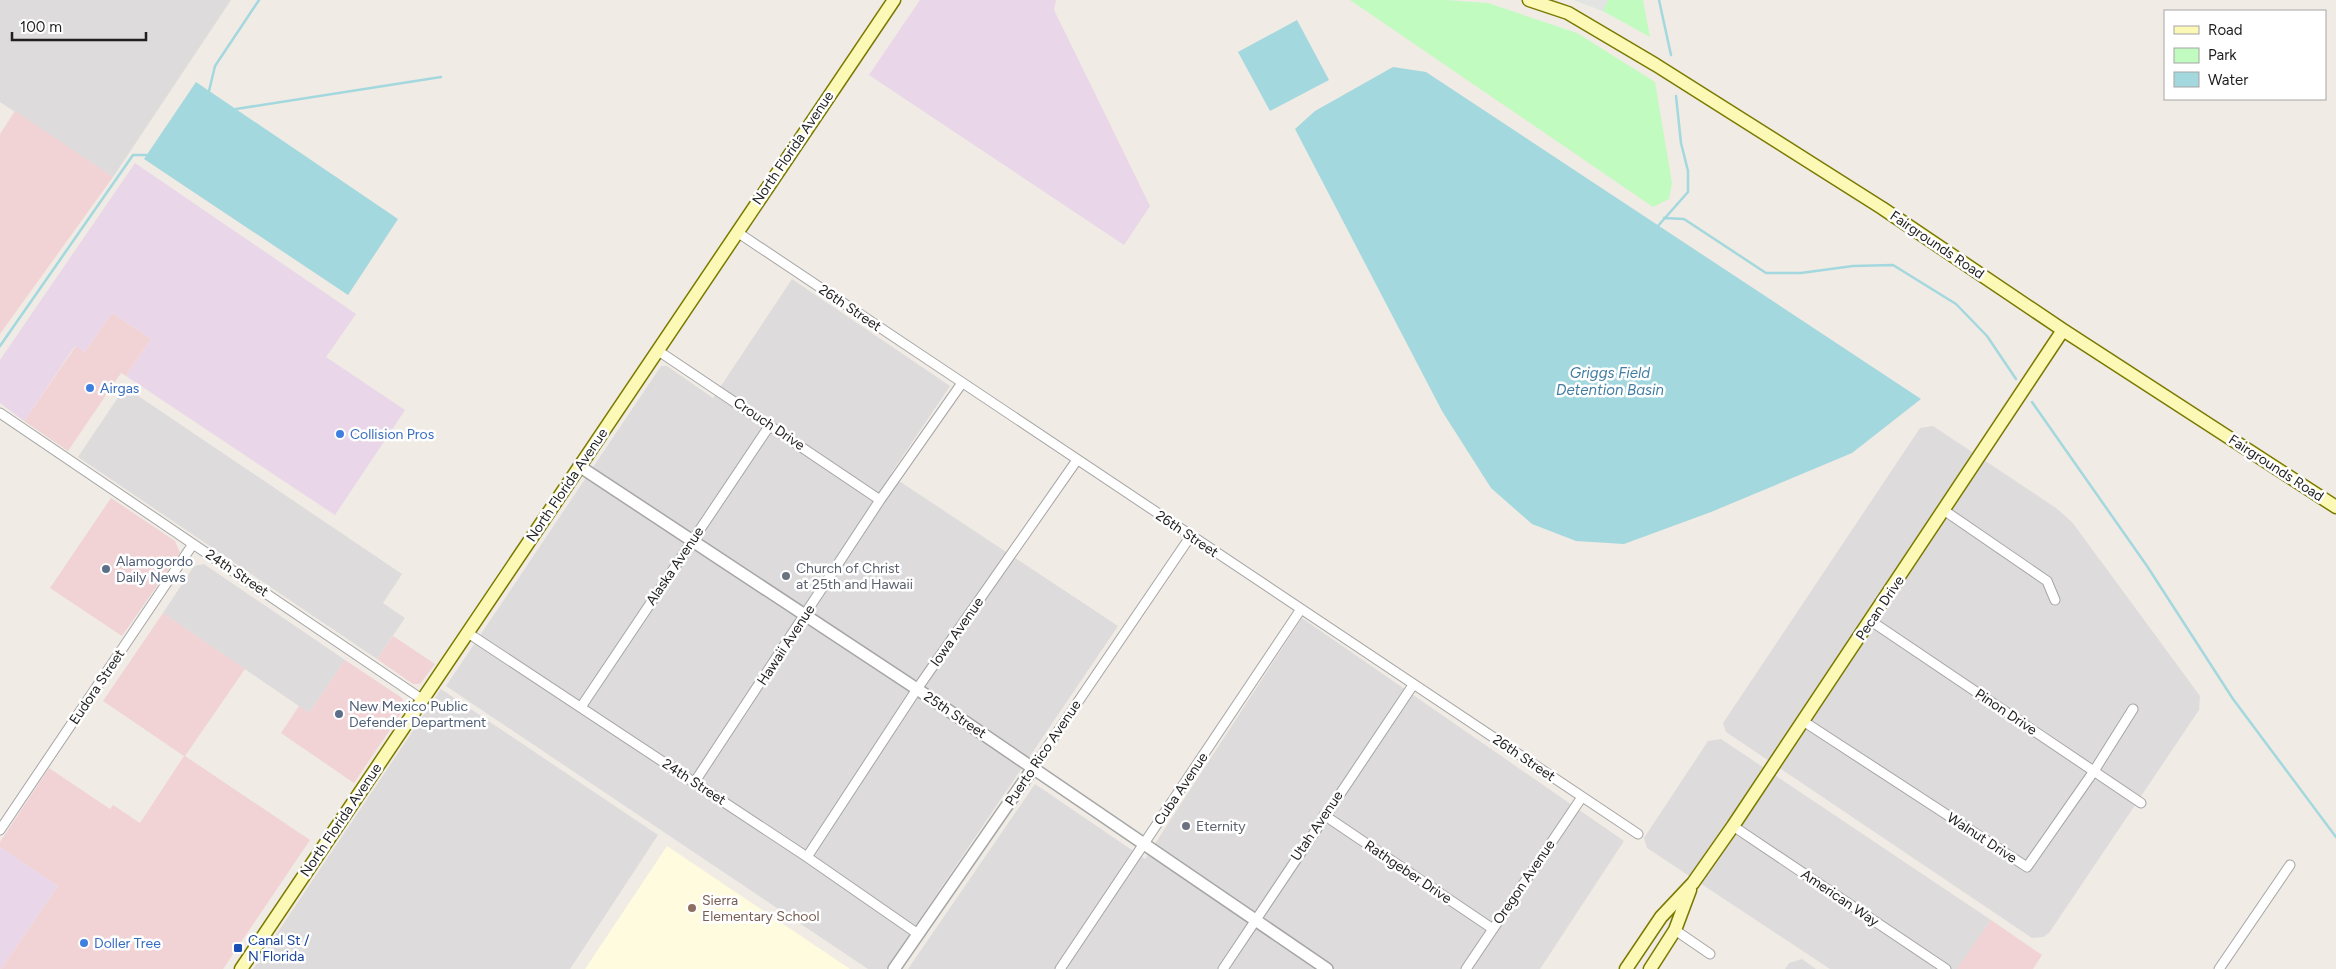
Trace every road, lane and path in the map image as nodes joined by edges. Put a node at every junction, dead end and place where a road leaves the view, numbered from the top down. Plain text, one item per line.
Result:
1 (894, 0) edge
2 (1529, 0) edge
3 (737, 232) junction
4 (2063, 330) junction
5 (657, 350) junction
6 (962, 383) junction
7 (0, 413) edge
8 (770, 425) junction
9 (1077, 460) junction
10 (580, 466) junction
11 (880, 500) junction
12 (2336, 507) edge
13 (1945, 511) junction
14 (1190, 536) junction
15 (692, 540) junction
16 (193, 544) junction
17 (2055, 600) dead end
18 (1301, 609) junction
19 (806, 615) junction
20 (1871, 621) junction
21 (468, 633) junction
22 (1413, 685) junction
23 (917, 690) junction
24 (423, 700) junction
25 (581, 707) junction
26 (2133, 709) dead end
27 (1803, 720) junction
28 (1033, 768) junction
29 (2094, 771) junction
30 (694, 783) junction
31 (1582, 797) junction
32 (2141, 803) dead end
33 (1324, 815) junction
34 (1733, 826) junction
35 (0, 830) edge
36 (1638, 834) dead end
37 (1144, 844) junction
38 (807, 857) junction
39 (2290, 865) dead end
40 (1693, 882) junction
41 (1256, 921) junction
42 (1493, 929) junction
43 (1675, 930) junction
44 (918, 934) junction
45 (1710, 954) dead end
46 (240, 969) edge
47 (894, 969) edge
48 (1060, 969) edge
49 (1223, 969) edge
50 (1328, 969) edge
51 (1466, 969) edge
52 (1626, 969) edge
53 (1650, 969) edge
54 (1946, 969) edge
55 (2219, 969) edge

1 - 3 main road, North Florida Avenue
2 - 4 main road, Fairgrounds Road
3 - 5 main road, North Florida Avenue
3 - 6 street, 26th Street
4 - 12 main road, Fairgrounds Road
4 - 13 main road, Pecan Drive
5 - 8 street, Crouch Drive
5 - 10 main road, North Florida Avenue
6 - 9 street, 26th Street
6 - 11 street, Hawaii Avenue
7 - 16 street, 24th Street
8 - 11 street, Crouch Drive
8 - 15 street, Alaska Avenue
9 - 14 street, 26th Street
9 - 23 street, Iowa Avenue
10 - 15 street, 25th Street
10 - 21 main road, North Florida Avenue
11 - 19 street, Hawaii Avenue
13 - 17 street
13 - 20 main road, Pecan Drive
14 - 18 street, 26th Street
14 - 28 street, Puerto Rico Avenue
15 - 19 street, 25th Street
15 - 25 street, Alaska Avenue
16 - 24 street, 24th Street
16 - 35 street, Eudora Street
18 - 22 street, 26th Street
18 - 37 street, Cuba Avenue
19 - 23 street, 25th Street
19 - 30 street, Hawaii Avenue
20 - 27 main road, Pecan Drive
20 - 29 street, Pinon Drive
21 - 24 main road, North Florida Avenue
21 - 25 street, 24th Street
22 - 31 street, 26th Street
22 - 33 street, Utah Avenue
23 - 28 street, 25th Street
23 - 38 street, Iowa Avenue
24 - 46 main road, North Florida Avenue
25 - 30 street, 24th Street
26 - 29 street, Walnut Drive
27 - 29 street, Walnut Drive
27 - 34 main road, Pecan Drive
28 - 37 street, 25th Street
28 - 44 street, Puerto Rico Avenue
29 - 32 street, Pinon Drive
30 - 38 street, 24th Street
31 - 36 street, 26th Street
31 - 42 street, Oregon Avenue
33 - 41 street, Utah Avenue
33 - 42 street, Rathgeber Drive
34 - 40 main road, Pecan Drive
34 - 54 street, American Way
37 - 41 street, 25th Street
37 - 48 street, Cuba Avenue
38 - 44 street, 24th Street
39 - 55 street
40 - 43 main road, Pecan Drive
40 - 52 main road, Pecan Drive
41 - 49 street, Utah Avenue
41 - 50 street, 25th Street
42 - 51 street, Oregon Avenue
43 - 45 street
43 - 53 main road, Pecan Drive
44 - 47 street, Puerto Rico Avenue

